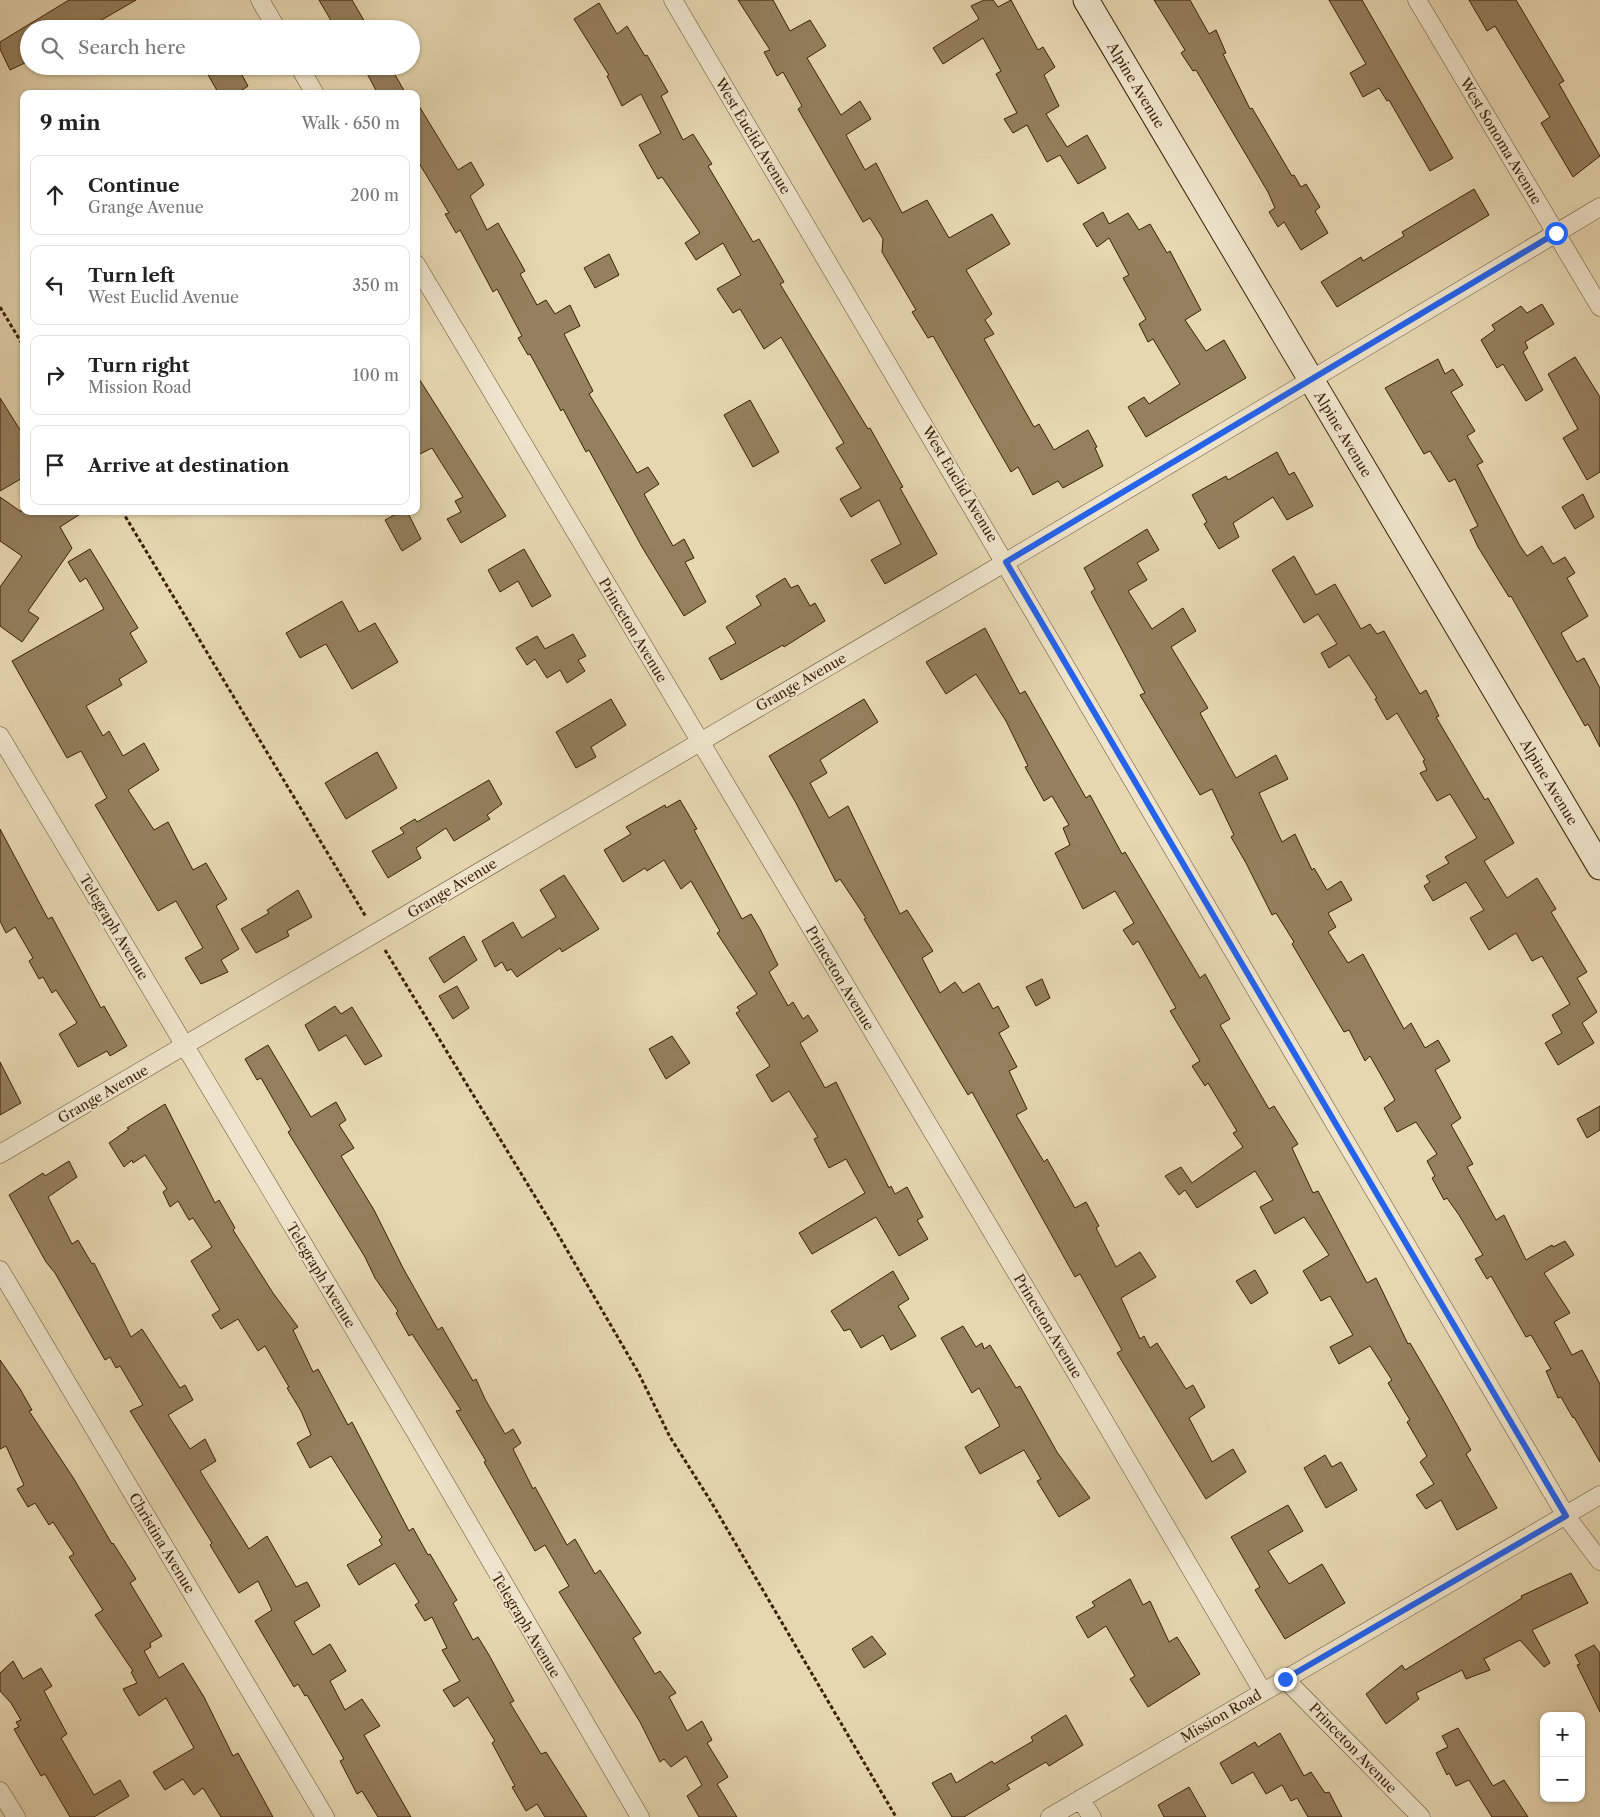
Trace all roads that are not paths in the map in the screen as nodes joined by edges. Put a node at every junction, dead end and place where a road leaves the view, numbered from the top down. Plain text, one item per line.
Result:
1 (260, 0) edge
2 (673, 0) edge
3 (1086, 0) edge
4 (1417, 0) edge
5 (272, 20) edge
6 (304, 75) edge
7 (313, 90) edge
8 (1600, 207) edge
9 (1556, 233) junction
10 (420, 271) edge
11 (1600, 307) edge
12 (1311, 380) junction
13 (1006, 562) junction
14 (0, 736) edge
15 (699, 742) junction
16 (1600, 867) edge
17 (185, 1046) junction
18 (0, 1154) edge
19 (0, 1270) edge
20 (1600, 1495) edge
21 (1566, 1516) junction
22 (1600, 1560) edge
23 (1285, 1679) junction
24 (1263, 1692) junction
25 (0, 1791) edge
26 (1080, 1799) junction
27 (16, 1817) edge
28 (325, 1817) edge
29 (640, 1817) edge
30 (1050, 1817) edge
31 (1092, 1817) edge
32 (1421, 1817) edge

1 - 5 street
2 - 13 street, West Euclid Avenue
3 - 12 street, Alpine Avenue
4 - 9 street, West Sonoma Avenue
6 - 7 street
8 - 9 street, Grange Avenue
9 - 11 street, West Sonoma Avenue
9 - 12 street, Grange Avenue
10 - 15 street, Princeton Avenue
12 - 13 street, Grange Avenue
12 - 16 street, Alpine Avenue
13 - 15 street, Grange Avenue
13 - 21 street, West Euclid Avenue
14 - 17 street, Telegraph Avenue
15 - 17 street, Grange Avenue
15 - 24 street, Princeton Avenue
17 - 18 street, Grange Avenue
17 - 29 street, Telegraph Avenue
19 - 28 street, Christina Avenue
20 - 21 street, Mission Road
21 - 22 street, West Euclid Avenue
21 - 23 street, Mission Road
23 - 24 street, Mission Road
23 - 32 street, Princeton Avenue
24 - 26 street, Mission Road
25 - 27 street
26 - 30 street, Mission Road
26 - 31 street

